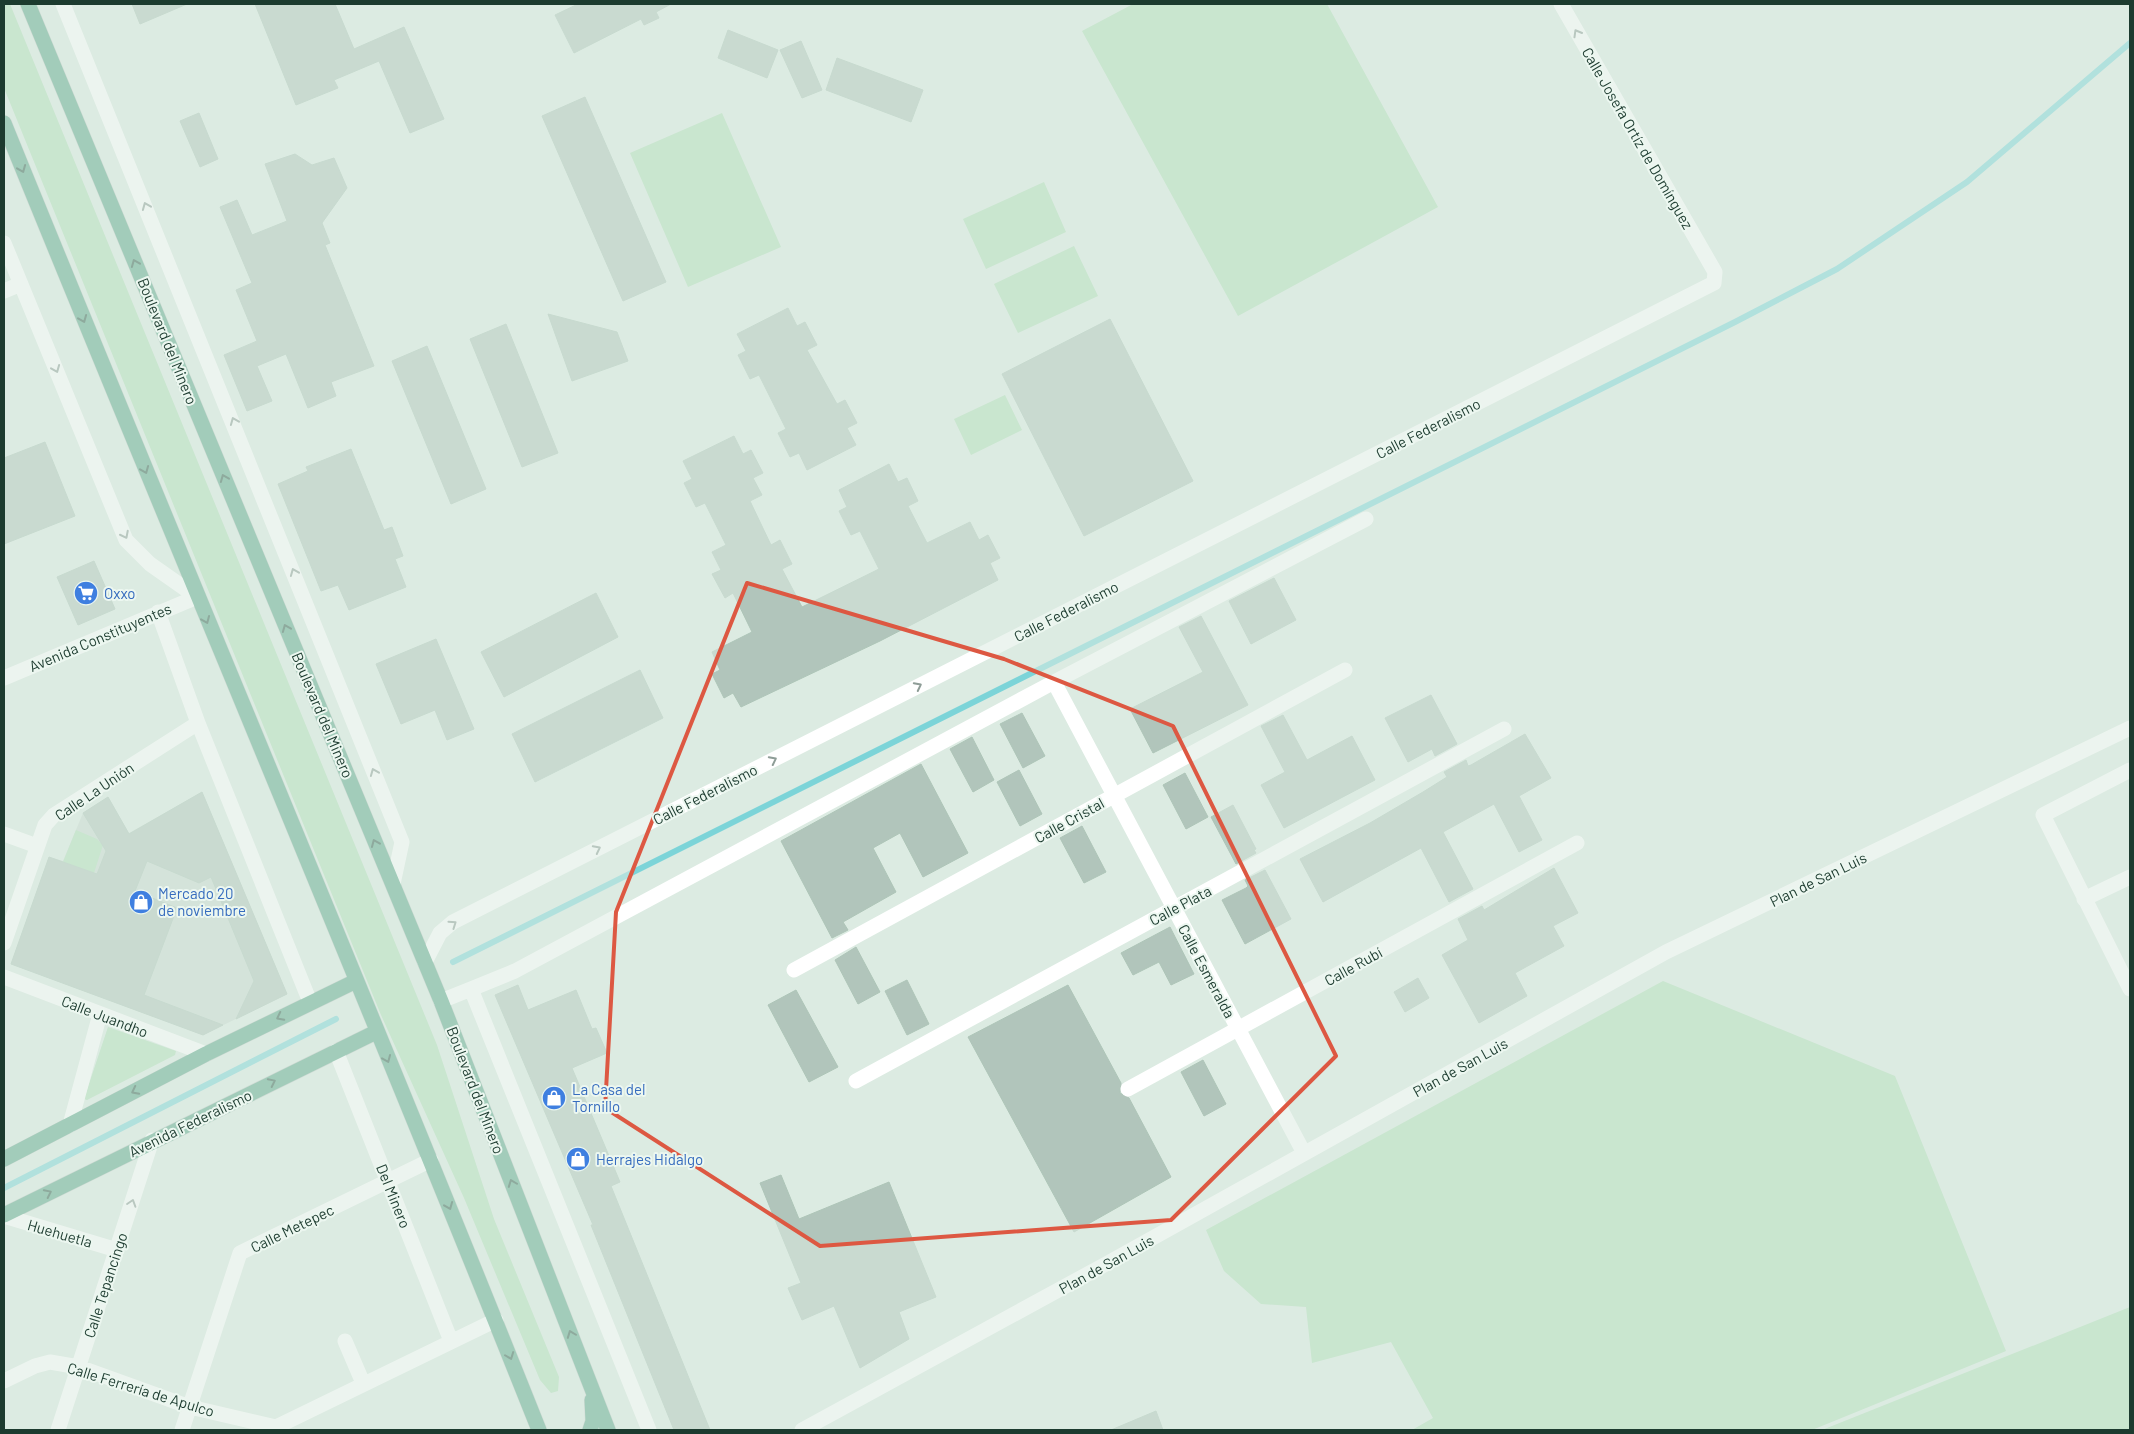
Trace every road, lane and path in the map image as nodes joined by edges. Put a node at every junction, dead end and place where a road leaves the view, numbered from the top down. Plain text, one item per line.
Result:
1 (28, 4) edge
2 (63, 4) edge
3 (1560, 4) edge
4 (4, 123) edge
5 (4, 243) edge
6 (7, 261) edge
7 (1715, 272) joint
8 (21, 284) junction
9 (4, 291) edge
10 (1366, 519) dead end
11 (197, 597) junction
12 (158, 612) junction
13 (1345, 670) dead end
14 (4, 678) edge
15 (1054, 682) junction
16 (198, 723) junction
17 (2130, 728) edge
18 (1504, 729) dead end
19 (2130, 770) edge
20 (1114, 796) junction
21 (4, 834) edge
22 (1577, 843) dead end
23 (37, 846) junction
24 (2130, 876) edge
25 (393, 884) junction
26 (2084, 899) junction
27 (1174, 908) junction
28 (4, 942) edge
29 (425, 962) junction
30 (794, 970) dead end
31 (4, 977) edge
32 (356, 981) junction
33 (471, 989) junction
34 (2130, 989) edge
35 (441, 1001) junction
36 (310, 1002) junction
37 (100, 1014) junction
38 (1238, 1028) junction
39 (376, 1032) junction
40 (336, 1051) junction
41 (206, 1054) junction
42 (856, 1081) dead end
43 (1128, 1089) dead end
44 (70, 1125) junction
45 (152, 1140) junction
46 (1304, 1153) junction
47 (4, 1159) edge
48 (431, 1160) junction
49 (388, 1181) junction
50 (4, 1215) edge
51 (117, 1250) junction
52 (496, 1320) junction
53 (345, 1341) dead end
54 (450, 1341) junction
55 (79, 1367) junction
56 (588, 1380) junction
57 (4, 1381) edge
58 (364, 1383) junction
59 (190, 1407) junction
60 (538, 1427) edge
61 (58, 1430) edge
62 (182, 1430) edge
63 (590, 1430) edge
64 (608, 1430) edge
65 (649, 1430) edge
66 (802, 1430) edge

25 -> 1 main road, Boulevard del Minero
25 -> 2 street
7 -> 3 street, Calle Josefa Ortíz de Domínguez
4 -> 11 main road
5 - 6 street
6 - 8 street
29 -> 7 street, Calle Federalismo
8 - 9 street
8 -> 11 street
10 - 15 street
11 - 12 street, Avenida Constituyentes
11 -> 32 main road
12 - 14 street, Avenida Constituyentes
12 - 16 street
13 - 20 street, Calle Cristal
15 - 20 street, Calle Esmeralda
15 - 33 street
16 - 23 street, Calle La Unión
16 - 36 street
17 - 46 street, Plan de San Luis
18 - 27 street, Calle Plata
19 - 26 street
20 - 27 street, Calle Esmeralda
20 - 30 street, Calle Cristal
21 - 23 street
22 - 38 street, Calle Rubí
23 - 28 street, Calle La Unión
24 - 26 street
25 - 29 main road, Boulevard del Minero
26 - 34 street
27 - 38 street, Calle Esmeralda
27 - 42 street, Calle Plata
29 - 35 main road, Boulevard del Minero
31 - 37 street, Calle Juandho
32 - 36 main road
32 - 39 main road
33 - 35 street
33 - 65 street
56 -> 35 main road, Boulevard del Minero
36 -> 41 main road
37 - 41 street, Calle Juandho
37 - 44 street
38 - 43 street, Calle Rubí
38 - 46 street, Calle Esmeralda
39 - 40 main road, Avenida Federalismo
39 -> 48 main road
45 -> 40 main road, Avenida Federalismo
40 - 49 street, Del Minero
41 -> 44 main road
44 - 47 main road
50 -> 45 main road, Avenida Federalismo
51 -> 45 street, Calle Tepancingo
46 - 66 street, Plan de San Luis
48 - 49 street, Calle Metepec
48 -> 52 main road
49 - 54 street, Del Minero
49 - 59 street, Calle Metepec
50 - 51 street, Huehuetla
51 - 55 street, Calle Tepancingo
52 - 54 street, Calle Ferrería de Apulco
52 -> 60 main road
53 - 58 street
54 - 58 street, Calle Ferrería de Apulco
55 - 57 street, Calle Ferrería de Apulco
55 - 59 street, Calle Ferrería de Apulco
55 - 61 street, Calle Tepancingo
56 - 63 main road
56 - 64 main road, Boulevard del Minero
58 - 59 street, Calle Ferrería de Apulco
59 - 62 street, Calle Metepec

